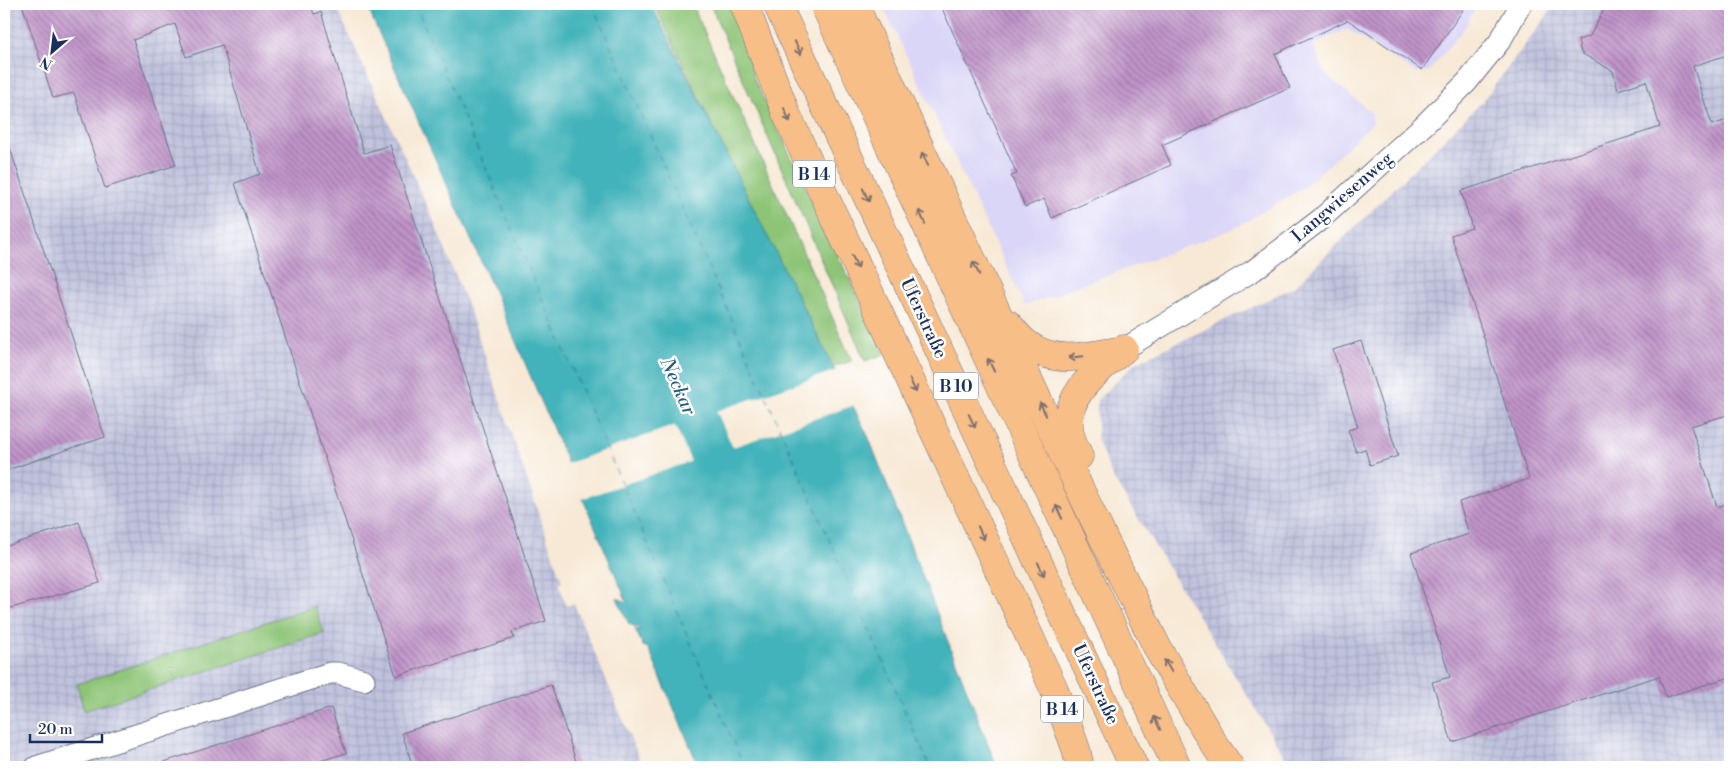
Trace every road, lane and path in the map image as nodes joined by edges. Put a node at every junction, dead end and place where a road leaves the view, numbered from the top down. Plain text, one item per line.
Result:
1 (744, 4) edge
2 (777, 4) edge
3 (824, 4) edge
4 (854, 4) edge
5 (1521, 4) edge
6 (997, 312) junction
7 (1124, 349) junction
8 (1093, 517) junction
9 (364, 680) dead end
10 (36, 767) edge
11 (1080, 767) edge
12 (1134, 767) edge
13 (1177, 767) edge
14 (1230, 767) edge

1 -> 11 highway, B 14
2 -> 12 highway, Uferstraße / B 10
13 -> 3 highway, B 10
6 -> 4 highway
5 - 7 street, Langwiesenweg
7 -> 6 highway
8 -> 6 highway
7 - 8 highway
14 -> 8 highway
9 - 10 street

